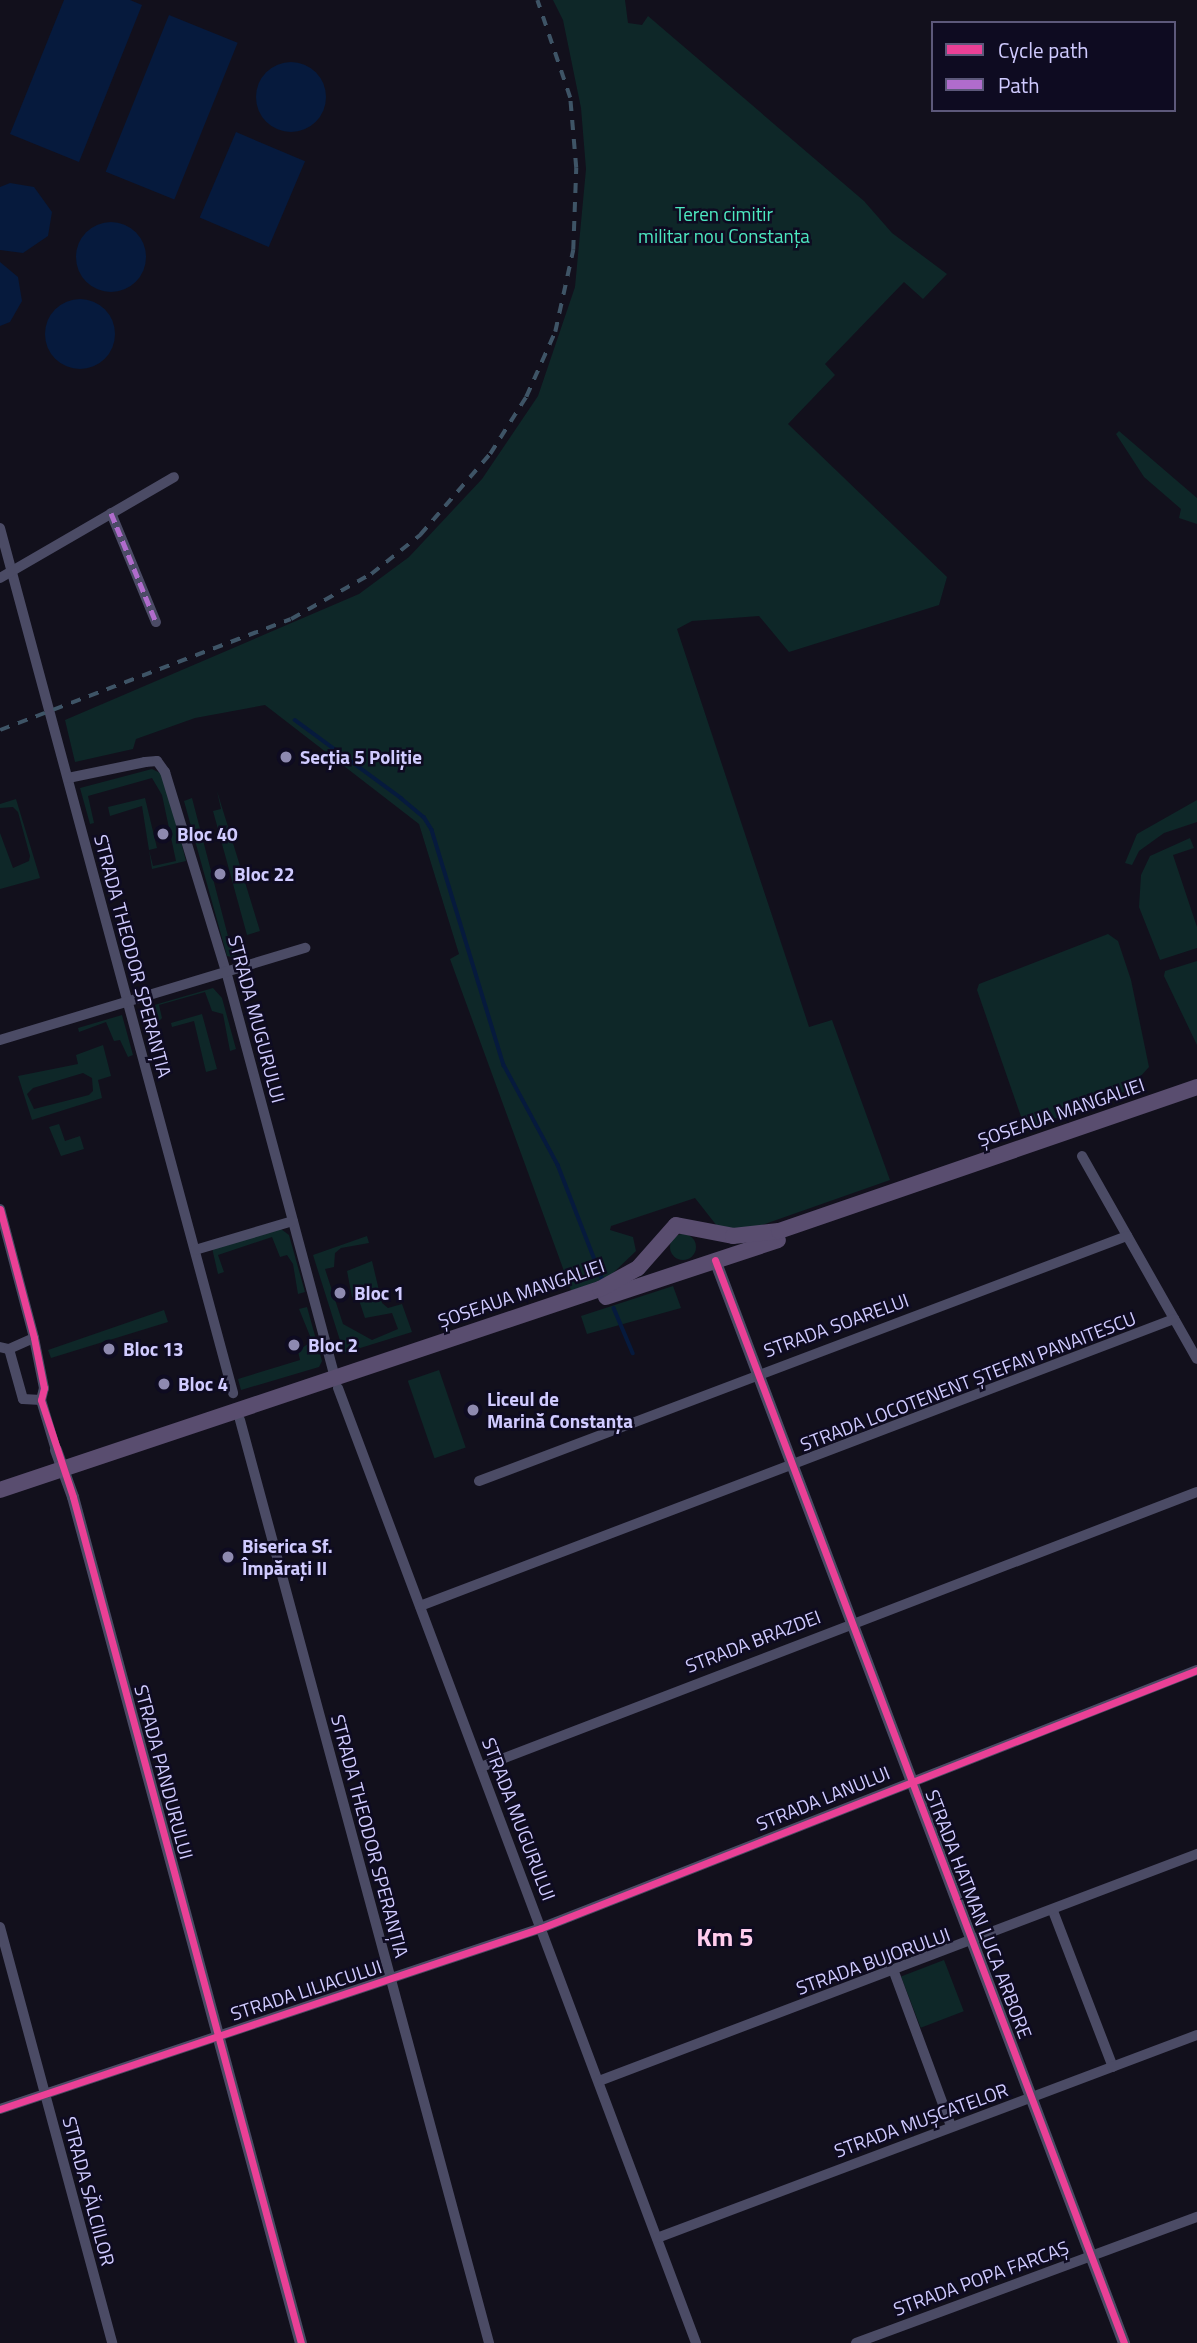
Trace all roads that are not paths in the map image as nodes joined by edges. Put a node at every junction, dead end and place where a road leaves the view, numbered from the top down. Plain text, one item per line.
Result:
1 (174, 477) dead end
2 (111, 513) junction
3 (0, 528) edge
4 (12, 572) junction
5 (0, 578) edge
6 (156, 622) dead end
7 (68, 778) junction
8 (305, 948) dead end
9 (226, 971) junction
10 (127, 1001) junction
11 (0, 1040) edge
12 (1197, 1087) edge
13 (1197, 1096) edge
14 (1082, 1156) dead end
15 (0, 1209) edge
16 (293, 1221) junction
17 (697, 1229) junction
18 (664, 1234) junction
19 (1127, 1236) junction
20 (194, 1250) junction
21 (715, 1260) junction
22 (682, 1272) junction
23 (1174, 1319) junction
24 (34, 1338) junction
25 (4, 1348) edge
26 (1197, 1359) edge
27 (758, 1373) junction
28 (336, 1383) junction
29 (233, 1393) dead end
30 (41, 1400) junction
31 (240, 1420) junction
32 (56, 1450) joint
33 (793, 1464) junction
34 (65, 1474) junction
35 (479, 1481) dead end
36 (0, 1490) edge
37 (1197, 1492) edge
38 (0, 1499) edge
39 (420, 1606) junction
40 (851, 1622) junction
41 (1197, 1670) edge
42 (481, 1767) junction
43 (911, 1779) junction
44 (1197, 1854) edge
45 (1054, 1912) junction
46 (0, 1927) edge
47 (541, 1928) junction
48 (973, 1943) junction
49 (894, 1972) junction
50 (391, 1979) junction
51 (1197, 2035) edge
52 (219, 2036) junction
53 (1112, 2067) junction
54 (598, 2081) junction
55 (45, 2094) junction
56 (1032, 2098) junction
57 (0, 2109) edge
58 (951, 2126) junction
59 (1197, 2217) edge
60 (657, 2238) junction
61 (1091, 2256) junction
62 (112, 2343) edge
63 (301, 2343) edge
64 (489, 2343) edge
65 (696, 2343) edge
66 (856, 2343) edge
67 (1124, 2343) edge

1 - 2 street
2 - 4 street
2 - 6 street
3 - 4 street, STRADA THEODOR SPERANȚIA
4 - 5 street
4 - 7 street, STRADA THEODOR SPERANȚIA
7 - 9 street, STRADA MUGURULUI
7 - 10 street, STRADA THEODOR SPERANȚIA
8 - 9 street
9 - 10 street
9 - 16 street, STRADA MUGURULUI
10 - 11 street
10 - 20 street, STRADA THEODOR SPERANȚIA
12 - 17 main road, ȘOSEAUA MANGALIEI
13 - 21 main road, ȘOSEAUA MANGALIEI
14 - 19 street
15 - 24 street, STRADA PANDURULUI
16 - 20 street
16 - 28 street, STRADA MUGURULUI
17 - 18 main road, ȘOSEAUA MANGALIEI
17 - 21 main road
18 - 22 main road
18 - 28 main road, ȘOSEAUA MANGALIEI
19 - 23 street
19 - 27 street, STRADA SOARELUI
20 - 29 street, STRADA THEODOR SPERANȚIA
21 - 22 main road, ȘOSEAUA MANGALIEI
21 - 27 street, STRADA HATMAN LUCA ARBORE
22 - 28 main road, ȘOSEAUA MANGALIEI
23 - 26 street
23 - 33 street, STRADA LOCOTENENT ȘTEFAN PANAITESCU
24 - 25 street
24 - 30 street, STRADA PANDURULUI
25 - 30 street
27 - 33 street, STRADA HATMAN LUCA ARBORE
27 - 35 street, STRADA SOARELUI
28 - 31 main road, ȘOSEAUA MANGALIEI
28 - 34 main road, ȘOSEAUA MANGALIEI
28 - 39 street, STRADA MUGURULUI
30 - 32 street, STRADA PANDURULUI
31 - 34 main road, ȘOSEAUA MANGALIEI
31 - 50 street, STRADA THEODOR SPERANȚIA
32 - 34 street, STRADA PANDURULUI
33 - 39 street, STRADA LOCOTENENT ȘTEFAN PANAITESCU
33 - 40 street, STRADA HATMAN LUCA ARBORE
34 - 36 main road, ȘOSEAUA MANGALIEI
34 - 38 main road, ȘOSEAUA MANGALIEI
34 - 52 street, STRADA PANDURULUI
37 - 40 street, STRADA BRAZDEI
39 - 42 street, STRADA MUGURULUI
40 - 42 street, STRADA BRAZDEI
40 - 43 street, STRADA HATMAN LUCA ARBORE
41 - 43 street, STRADA LANULUI
42 - 47 street, STRADA MUGURULUI
43 - 47 street, STRADA LANULUI
43 - 48 street, STRADA HATMAN LUCA ARBORE
44 - 45 street, STRADA BUJORULUI
45 - 48 street, STRADA BUJORULUI
45 - 53 street
46 - 55 street, STRADA SĂLCIILOR
47 - 50 street, STRADA LILIACULUI
47 - 54 street, STRADA MUGURULUI
48 - 49 street, STRADA BUJORULUI
48 - 56 street, STRADA HATMAN LUCA ARBORE
49 - 54 street, STRADA BUJORULUI
49 - 58 street
50 - 52 street, STRADA LILIACULUI
50 - 64 street, STRADA THEODOR SPERANȚIA
51 - 53 street, STRADA MUȘCATELOR
52 - 55 street, STRADA LILIACULUI
52 - 63 street, STRADA PANDURULUI
53 - 56 street, STRADA MUȘCATELOR
54 - 60 street, STRADA MUGURULUI
55 - 57 street, STRADA LILIACULUI
55 - 62 street, STRADA SĂLCIILOR
56 - 58 street, STRADA MUȘCATELOR
56 - 61 street, STRADA HATMAN LUCA ARBORE
58 - 60 street, STRADA MUȘCATELOR
59 - 61 street, STRADA POPA FARCAȘ
60 - 65 street, STRADA MUGURULUI
61 - 66 street, STRADA POPA FARCAȘ
61 - 67 street, STRADA HATMAN LUCA ARBORE

